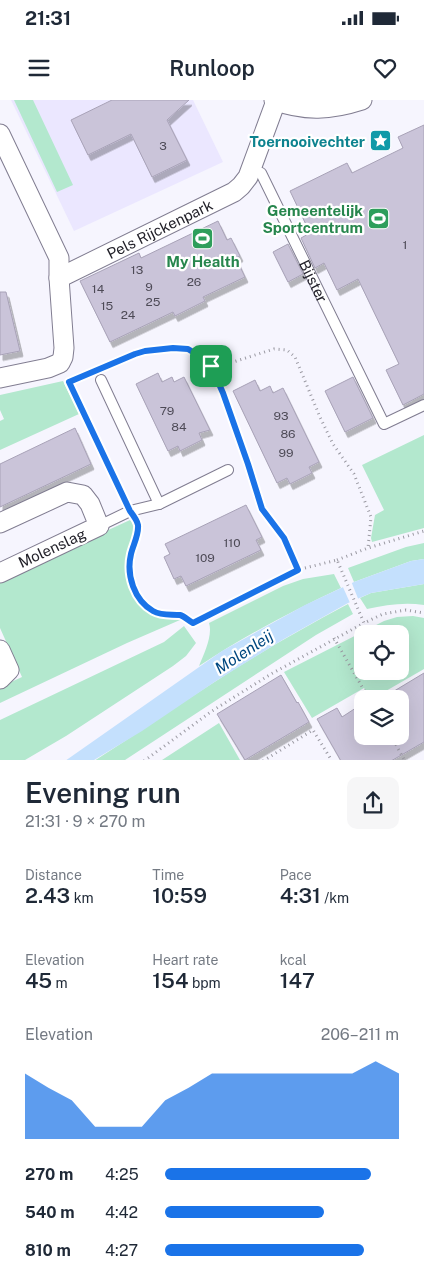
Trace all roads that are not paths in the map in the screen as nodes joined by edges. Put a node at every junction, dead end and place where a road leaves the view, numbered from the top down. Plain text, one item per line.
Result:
1 (362, 100) edge
2 (275, 101) edge
3 (0, 134) edge
4 (251, 169) junction
5 (59, 278) junction
6 (98, 375) road end
7 (0, 378) edge
8 (424, 405) edge
9 (228, 470) dead end
10 (159, 504) junction
11 (0, 523) edge
12 (99, 526) junction
13 (0, 573) edge
14 (0, 650) edge
15 (0, 679) edge

1 - 2 street
2 - 4 street
3 - 5 street
4 - 5 street, Pels Rijckenpark
4 - 8 lane, Bijster
5 - 7 street
6 - 10 lane
9 - 10 lane
10 - 12 lane
11 - 12 street, Molenslag
12 - 13 street, Molenslag
14 - 15 street

